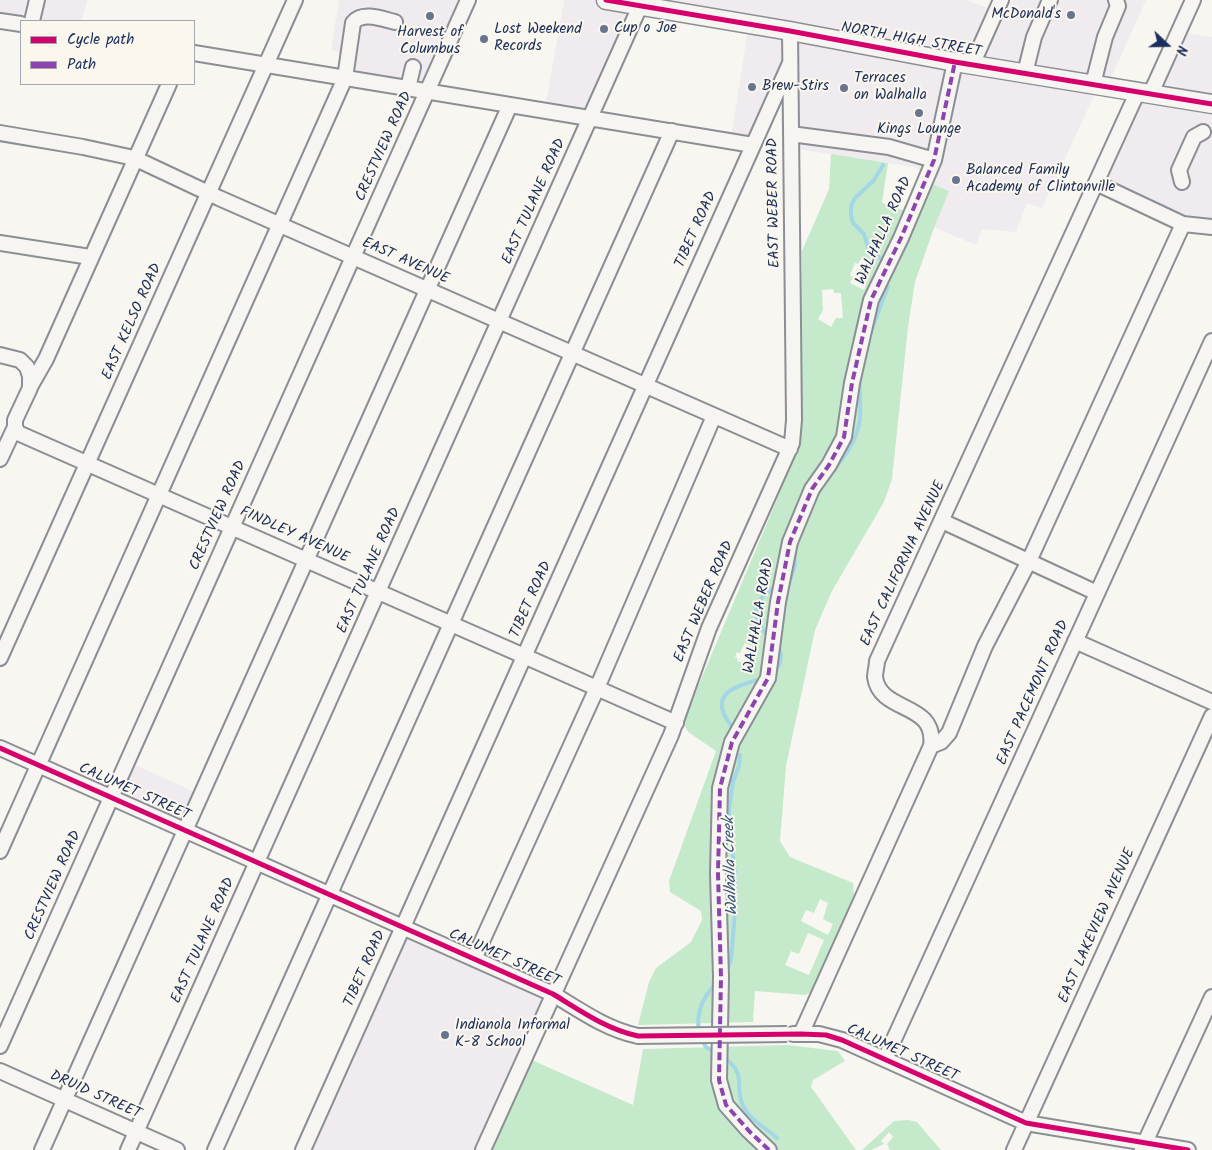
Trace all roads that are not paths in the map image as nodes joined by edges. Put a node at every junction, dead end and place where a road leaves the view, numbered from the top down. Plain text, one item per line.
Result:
1 (37, 0) edge
2 (295, 0) edge
3 (468, 0) edge
4 (606, 0) edge
5 (1001, 0) edge
6 (1050, 0) edge
7 (1193, 0) edge
8 (1119, 2) edge
9 (644, 4) edge
10 (32, 20) edge
11 (0, 21) edge
12 (395, 22) dead end
13 (20, 24) edge
14 (790, 31) junction
15 (195, 53) edge
16 (790, 63) junction
17 (964, 63) junction
18 (266, 65) junction
19 (413, 67) dead end
20 (1025, 73) junction
21 (345, 78) junction
22 (1093, 84) junction
23 (169, 85) edge
24 (408, 88) junction
25 (427, 92) junction
26 (1144, 92) junction
27 (1212, 104) edge
28 (510, 105) junction
29 (590, 118) junction
30 (672, 131) junction
31 (1203, 132) dead end
32 (0, 133) edge
33 (791, 134) junction
34 (753, 145) junction
35 (134, 158) junction
36 (934, 160) junction
37 (1182, 182) dead end
38 (1096, 183) junction
39 (208, 193) junction
40 (1183, 224) junction
41 (280, 225) junction
42 (1212, 227) edge
43 (0, 243) edge
44 (90, 257) junction
45 (353, 257) junction
46 (427, 290) junction
47 (499, 322) junction
48 (1212, 341) edge
49 (573, 353) junction
50 (0, 355) edge
51 (646, 385) junction
52 (30, 388) junction
53 (714, 416) junction
54 (15, 427) junction
55 (790, 449) junction
56 (0, 460) edge
57 (87, 463) junction
58 (160, 495) junction
59 (942, 521) junction
60 (232, 526) junction
61 (306, 559) junction
62 (1029, 561) junction
63 (378, 592) junction
64 (1097, 593) junction
65 (451, 623) junction
66 (1075, 641) junction
67 (524, 656) junction
68 (0, 658) edge
69 (597, 688) junction
70 (1212, 702) edge
71 (1212, 716) edge
72 (676, 723) junction
73 (1209, 731) edge
74 (932, 746) junction
75 (0, 748) edge
76 (39, 765) junction
77 (112, 796) junction
78 (185, 830) junction
79 (0, 851) edge
80 (258, 861) junction
81 (330, 894) junction
82 (403, 927) junction
83 (474, 959) junction
84 (554, 994) junction
85 (1212, 997) edge
86 (801, 1034) junction
87 (0, 1046) edge
88 (885, 1059) junction
89 (0, 1071) edge
90 (64, 1100) junction
91 (1026, 1123) junction
92 (136, 1132) junction
93 (1144, 1146) edge
94 (42, 1150) edge
95 (128, 1150) edge
96 (178, 1150) edge
97 (215, 1150) edge
98 (303, 1150) edge
99 (483, 1150) edge
100 (769, 1150) edge
101 (1014, 1150) edge
102 (1188, 1150) edge

1 - 10 street
2 - 18 street, EAST KELSO ROAD
3 - 25 street, CRESTVIEW ROAD
4 - 9 main road, NORTH HIGH STREET
5 - 17 street, WALHALLA ROAD
6 - 20 street
7 - 26 street, EAST CALIFORNIA AVENUE
8 - 22 street
9 - 14 main road, NORTH HIGH STREET
9 - 29 street, EAST TULANE ROAD
11 - 13 street
12 - 21 street
14 - 16 street, EAST WEBER ROAD
14 - 17 main road, NORTH HIGH STREET
15 - 18 street
16 - 33 street, EAST WEBER ROAD
16 - 34 street, TIBET ROAD
17 - 20 main road, NORTH HIGH STREET
17 - 36 street, WALHALLA ROAD
18 - 21 street
18 - 39 street, EAST KELSO ROAD
19 - 24 street
20 - 22 main road, NORTH HIGH STREET
21 - 24 street
21 - 41 street
22 - 26 main road, NORTH HIGH STREET
23 - 35 street
24 - 25 street
25 - 28 street
25 - 45 street, CRESTVIEW ROAD
26 - 27 main road, NORTH HIGH STREET
26 - 38 street, EAST CALIFORNIA AVENUE
28 - 29 street
28 - 46 street
29 - 30 street
29 - 47 street, EAST TULANE ROAD
30 - 34 street
30 - 49 street
31 - 37 street
32 - 35 street, EAST AVENUE
33 - 36 street
33 - 55 street, EAST WEBER ROAD
34 - 51 street, TIBET ROAD
35 - 39 street, EAST AVENUE
35 - 44 street
36 - 100 street, WALHALLA ROAD
38 - 40 street
38 - 59 street, EAST CALIFORNIA AVENUE
39 - 41 street, EAST AVENUE
39 - 57 street, EAST KELSO ROAD
40 - 42 street
40 - 62 street
41 - 45 street, EAST AVENUE
41 - 58 street
43 - 44 street
44 - 52 street
45 - 46 street, EAST AVENUE
45 - 60 street, CRESTVIEW ROAD
46 - 47 street, EAST AVENUE
46 - 61 street
47 - 49 street, EAST AVENUE
47 - 63 street, EAST TULANE ROAD
48 - 64 street, EAST PACEMONT ROAD
49 - 51 street, EAST AVENUE
49 - 65 street
50 - 52 street
51 - 53 street, EAST AVENUE
51 - 67 street, TIBET ROAD
52 - 54 street
53 - 55 street, EAST AVENUE
53 - 69 street
54 - 56 street
54 - 57 street, FINDLEY AVENUE
55 - 72 street, EAST WEBER ROAD
57 - 58 street, FINDLEY AVENUE
57 - 68 street, EAST KELSO ROAD
58 - 60 street, FINDLEY AVENUE
58 - 76 street
59 - 62 street
59 - 74 street, EAST CALIFORNIA AVENUE
60 - 61 street, FINDLEY AVENUE
60 - 77 street, CRESTVIEW ROAD
61 - 63 street, FINDLEY AVENUE
61 - 78 street
62 - 64 street
62 - 74 street
63 - 65 street, FINDLEY AVENUE
63 - 80 street, EAST TULANE ROAD
64 - 66 street, EAST PACEMONT ROAD
65 - 67 street, FINDLEY AVENUE
65 - 81 street
66 - 70 street
66 - 88 street, EAST PACEMONT ROAD
67 - 69 street, FINDLEY AVENUE
67 - 82 street, TIBET ROAD
69 - 72 street, FINDLEY AVENUE
69 - 83 street
71 - 73 street, EAST LAKEVIEW AVENUE
72 - 84 street, EAST WEBER ROAD
73 - 91 street, EAST LAKEVIEW AVENUE
74 - 86 street
75 - 76 street, CALUMET STREET
76 - 77 street, CALUMET STREET
76 - 79 street
77 - 78 street, CALUMET STREET
77 - 87 street, CRESTVIEW ROAD
78 - 80 street, CALUMET STREET
78 - 90 street
80 - 81 street, CALUMET STREET
80 - 92 street, EAST TULANE ROAD
81 - 82 street, CALUMET STREET
81 - 97 street
82 - 83 street, CALUMET STREET
82 - 98 street, TIBET ROAD
83 - 84 street, CALUMET STREET
84 - 86 street, CALUMET STREET, bridge
84 - 99 street, EAST WEBER ROAD
85 - 93 street
86 - 88 street, CALUMET STREET
88 - 91 street, CALUMET STREET
89 - 90 street, DRUID STREET
90 - 92 street, DRUID STREET
90 - 94 street
91 - 93 street, CALUMET STREET
91 - 101 street, EAST LAKEVIEW AVENUE
92 - 95 street, EAST TULANE ROAD
92 - 96 street, DRUID STREET
93 - 102 street, CALUMET STREET

